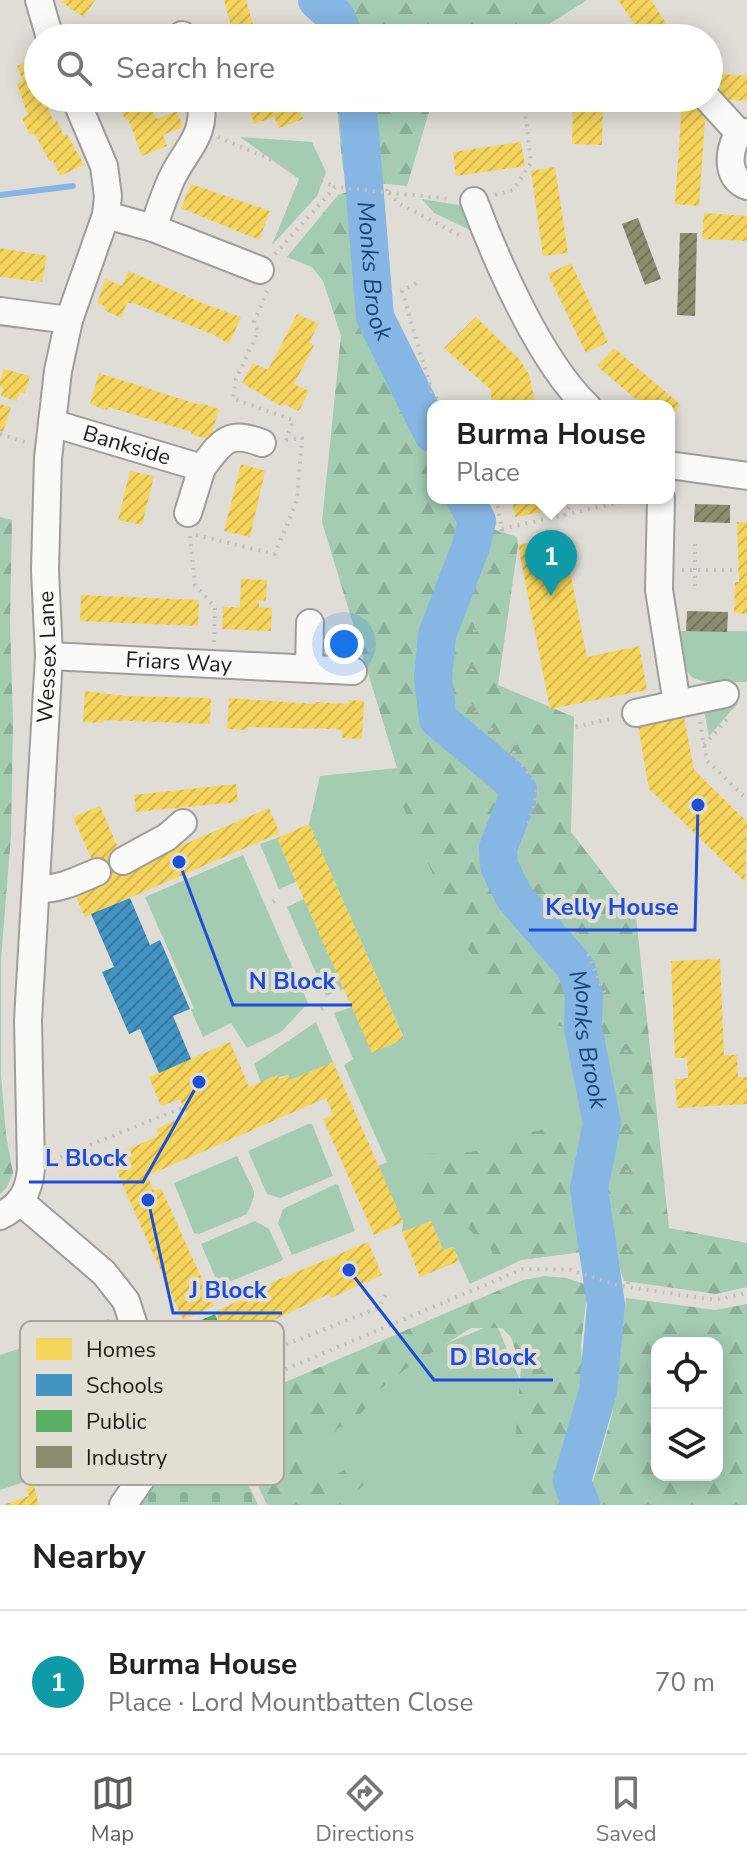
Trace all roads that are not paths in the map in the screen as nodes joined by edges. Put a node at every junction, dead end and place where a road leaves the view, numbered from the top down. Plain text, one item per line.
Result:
1 (39, 0) edge
2 (46, 24) edge
3 (81, 112) edge
4 (203, 112) edge
5 (722, 112) edge
6 (744, 133) edge
7 (747, 186) edge
8 (474, 201) road end
9 (106, 215) junction
10 (153, 228) junction
11 (260, 270) road end
12 (0, 311) edge
13 (69, 320) junction
14 (582, 400) edge
15 (52, 423) junction
16 (274, 442) road end
17 (675, 466) edge
18 (202, 468) junction
19 (747, 476) edge
20 (661, 504) edge
21 (188, 513) dead end
22 (310, 623) dead end
23 (49, 656) junction
24 (309, 669) junction
25 (353, 671) dead end
26 (686, 702) junction
27 (728, 705) road end
28 (636, 713) road end
29 (183, 823) dead end
30 (123, 861) dead end
31 (97, 872) dead end
32 (36, 889) junction
33 (10, 1209) edge
34 (137, 1321) edge
35 (137, 1485) edge
36 (123, 1505) edge

1 - 2 street
3 - 9 street, Wessex Lane
4 - 10 street
5 - 6 street
6 - 7 street
8 - 14 street
9 - 10 street
9 - 13 street, Wessex Lane
10 - 11 street
12 - 13 street
13 - 15 street, Wessex Lane
15 - 18 street, Bankside
15 - 23 street, Wessex Lane
16 - 18 street
17 - 19 street
18 - 21 street
20 - 26 street
22 - 24 street
23 - 24 street, Friars Way
23 - 32 street, Wessex Lane
24 - 25 street, Friars Way
26 - 27 street
26 - 28 street
29 - 30 street
31 - 32 street
32 - 33 street, Wessex Lane
33 - 34 street
35 - 36 street

